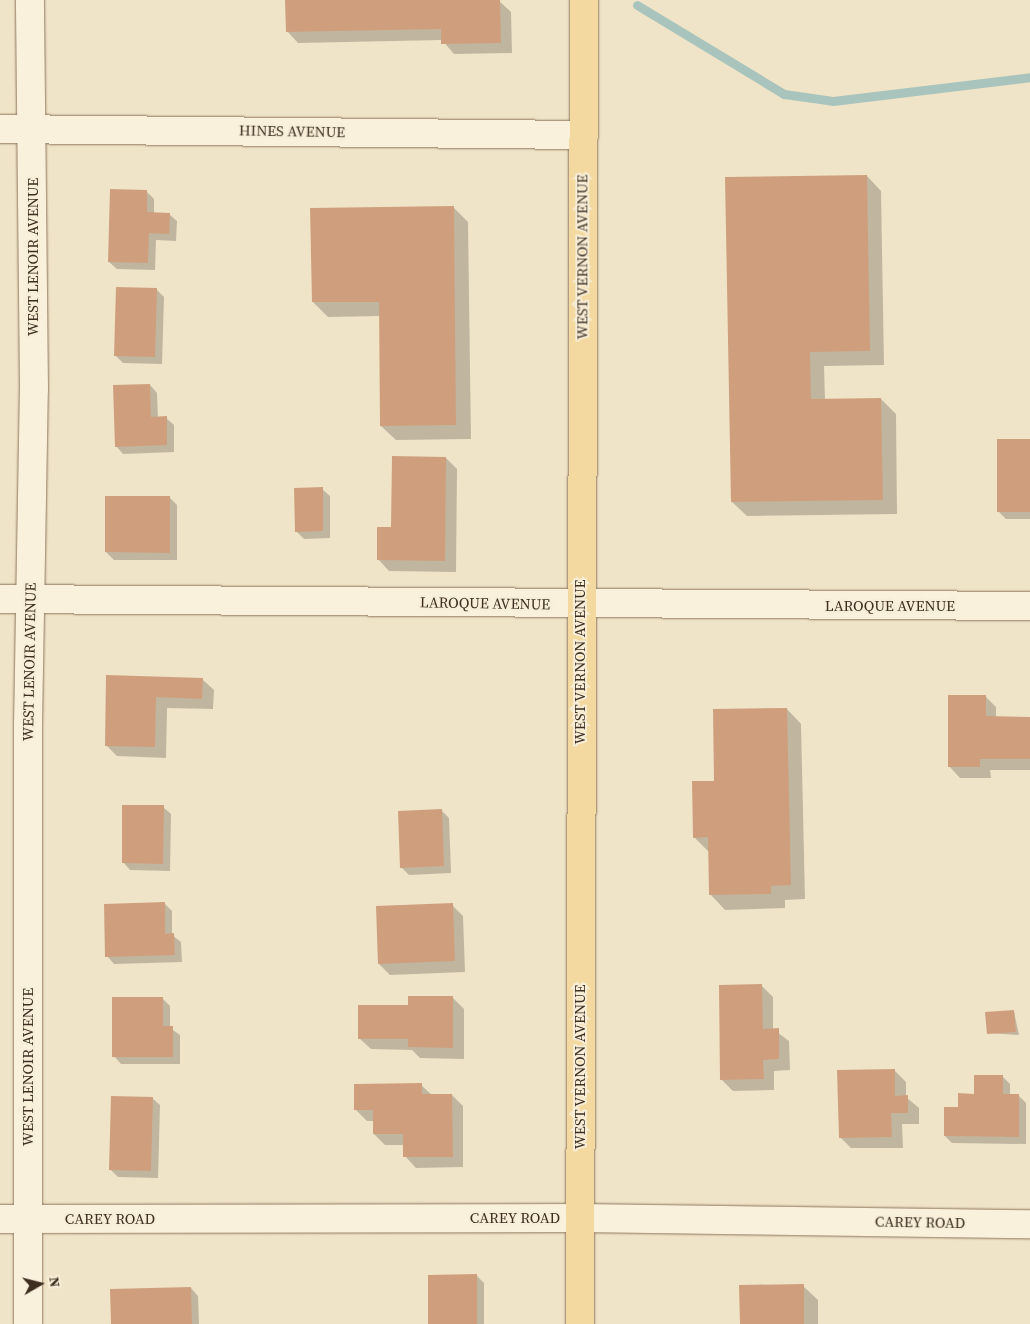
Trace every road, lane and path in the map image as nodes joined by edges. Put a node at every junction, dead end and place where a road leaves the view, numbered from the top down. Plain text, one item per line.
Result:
1 (30, 0) edge
2 (584, 0) edge
3 (32, 128) junction
4 (0, 129) edge
5 (584, 135) junction
6 (0, 599) edge
7 (30, 599) junction
8 (580, 604) junction
9 (1030, 606) edge
10 (0, 1218) edge
11 (580, 1218) junction
12 (28, 1219) junction
13 (1030, 1224) edge
14 (28, 1324) edge
15 (580, 1324) edge

1 - 3 street, WEST LENOIR AVENUE
2 - 5 main road, WEST VERNON AVENUE
3 - 4 street, HINES AVENUE
3 - 5 street, HINES AVENUE
3 - 7 street, WEST LENOIR AVENUE
5 - 8 main road, WEST VERNON AVENUE
6 - 7 street, LAROQUE AVENUE
7 - 8 street, LAROQUE AVENUE
7 - 12 street, WEST LENOIR AVENUE
8 - 9 street, LAROQUE AVENUE
8 - 11 main road, WEST VERNON AVENUE
10 - 12 street, CAREY ROAD
11 - 12 street, CAREY ROAD
11 - 13 street, CAREY ROAD
11 - 15 main road, WEST VERNON AVENUE
12 - 14 street, WEST LENOIR AVENUE

